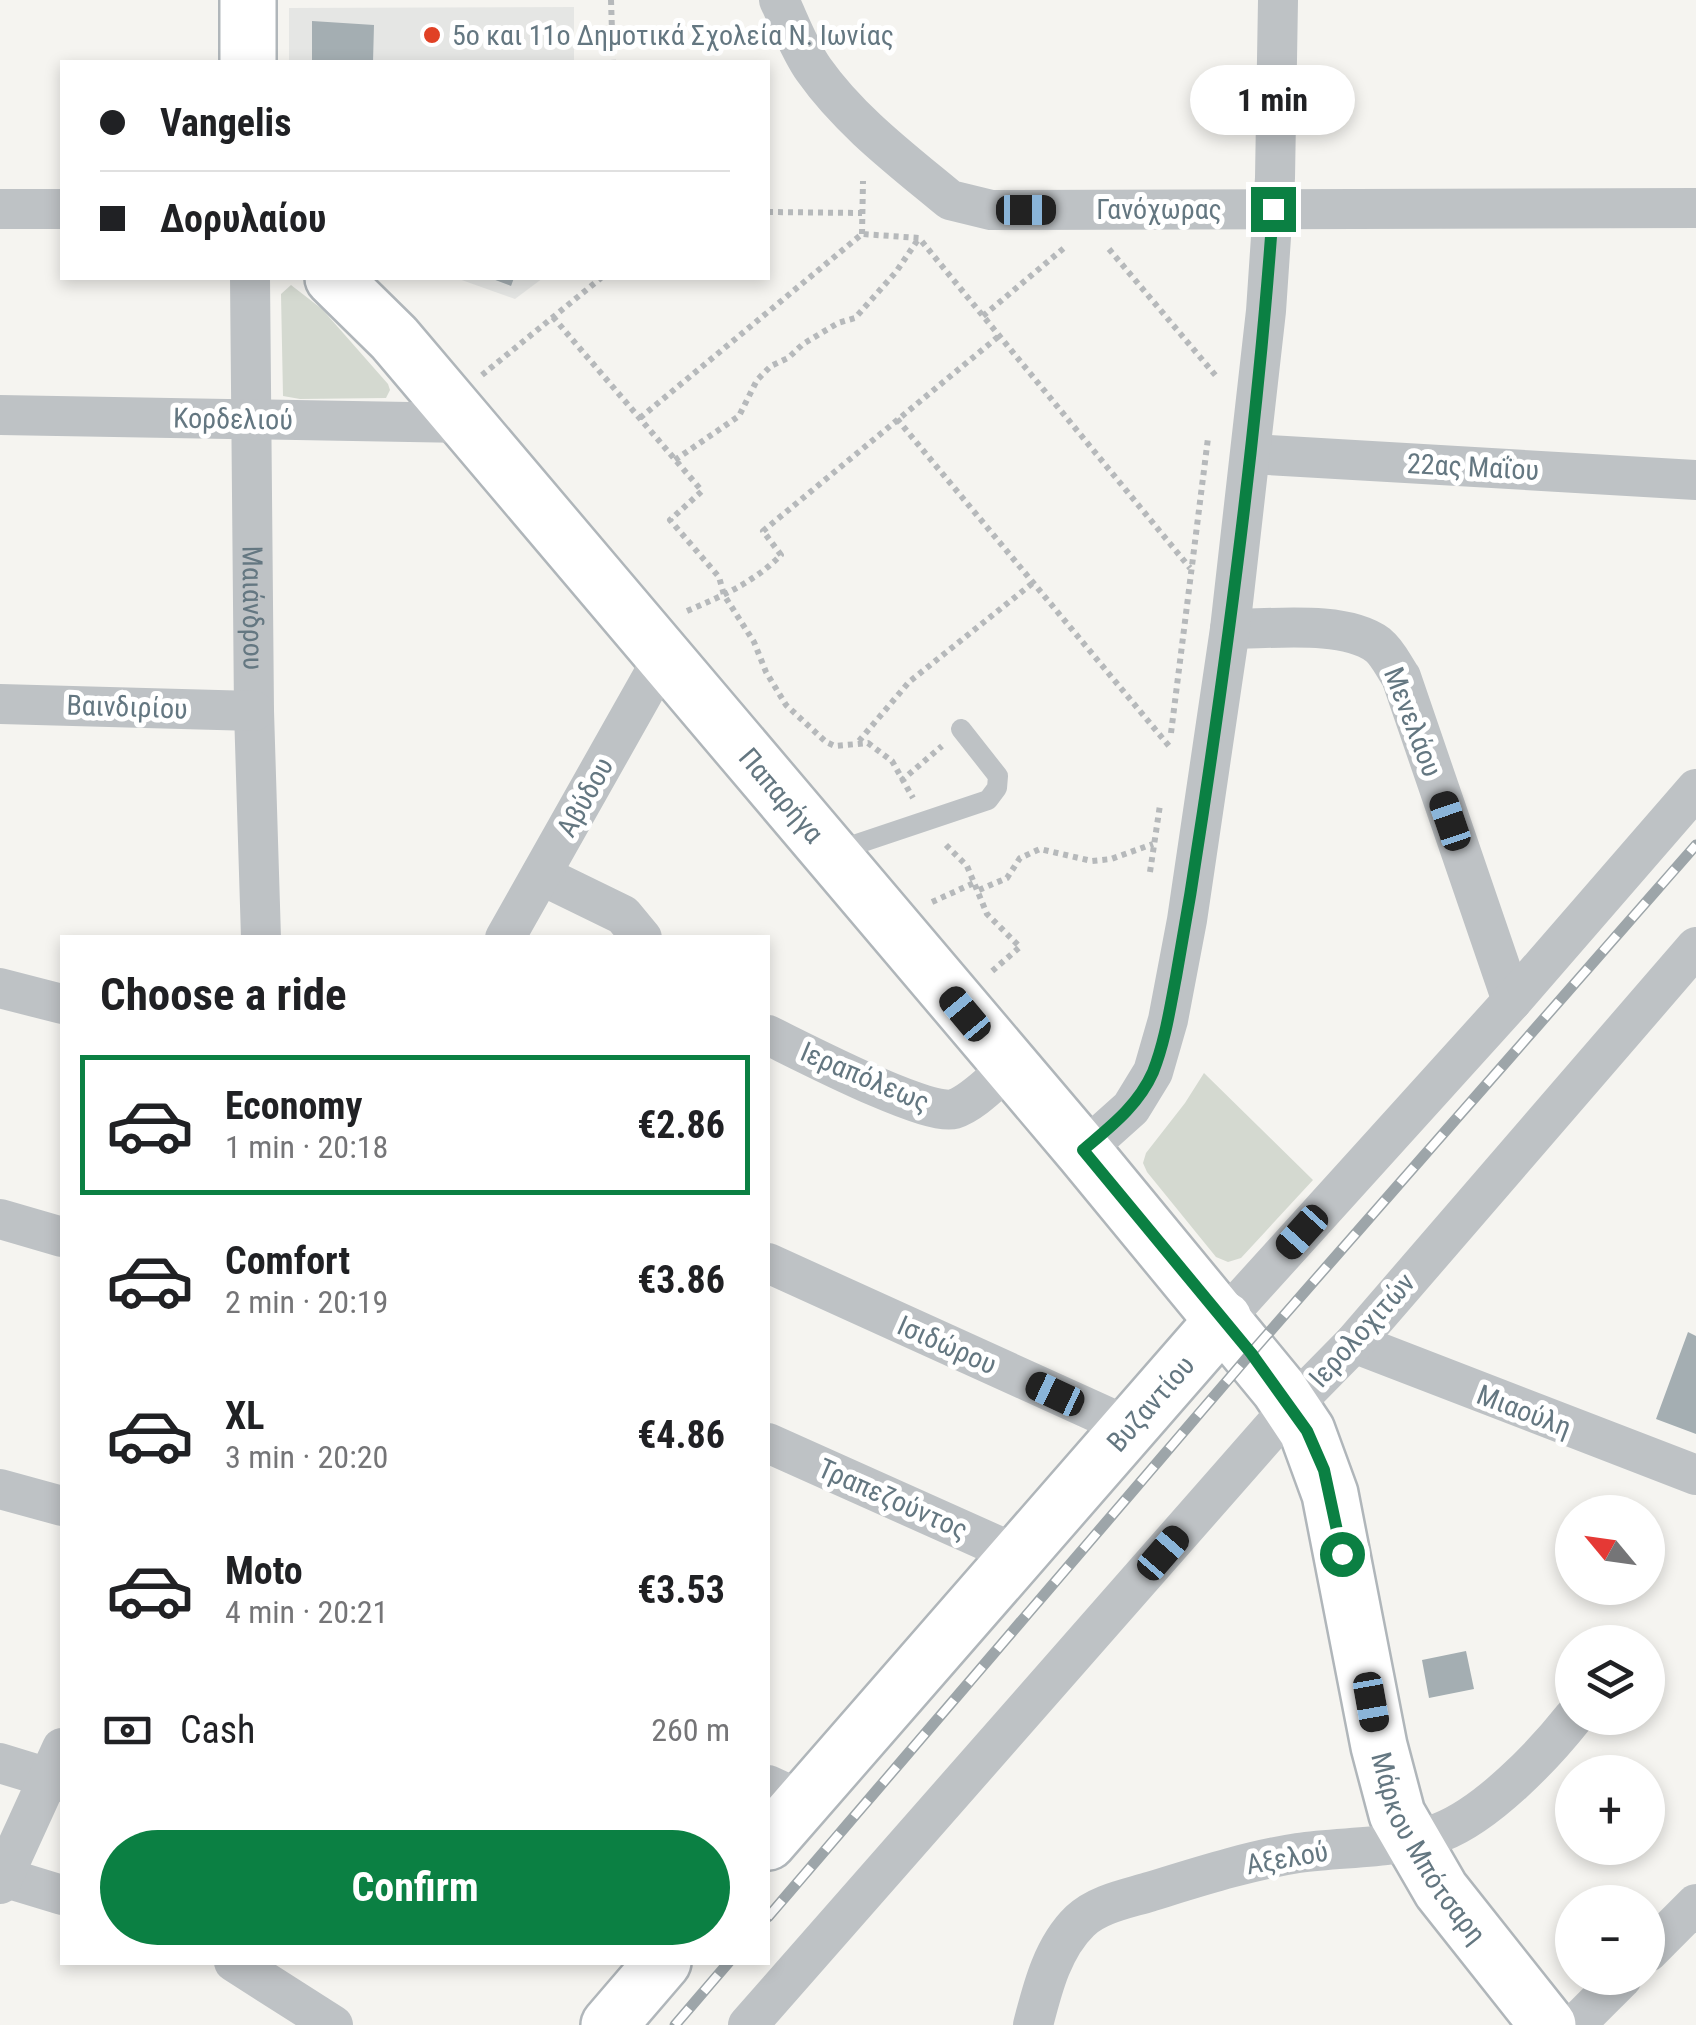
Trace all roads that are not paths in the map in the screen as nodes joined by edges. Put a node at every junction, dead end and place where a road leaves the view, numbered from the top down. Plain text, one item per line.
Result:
1 (248, 0) edge
2 (779, 0) edge
3 (1278, 0) edge
4 (248, 60) edge
5 (1696, 208) edge
6 (0, 209) edge
7 (60, 209) edge
8 (1273, 209) junction
9 (250, 280) edge
10 (335, 280) edge
11 (473, 400) junction
12 (0, 415) edge
13 (251, 419) junction
14 (1251, 454) junction
15 (1696, 480) edge
16 (1230, 629) junction
17 (670, 636) junction
18 (0, 704) edge
19 (254, 711) junction
20 (961, 729) road end
21 (1696, 789) edge
22 (831, 852) junction
23 (541, 875) junction
24 (261, 935) edge
25 (506, 935) edge
26 (640, 935) edge
27 (1696, 947) edge
28 (0, 988) edge
29 (1512, 1001) junction
30 (60, 1003) edge
31 (770, 1036) edge
32 (1010, 1067) junction
33 (1083, 1150) junction
34 (0, 1219) edge
35 (60, 1235) edge
36 (770, 1264) edge
37 (1224, 1319) junction
38 (1354, 1343) junction
39 (1291, 1408) junction
40 (1127, 1426) junction
41 (770, 1445) edge
42 (1696, 1475) edge
43 (0, 1490) edge
44 (60, 1505) edge
45 (1018, 1554) junction
46 (1557, 1735) edge
47 (0, 1763) edge
48 (58, 1769) edge
49 (785, 1793) edge
50 (770, 1836) edge
51 (1411, 1842) junction
52 (1, 1879) edge
53 (60, 1894) edge
54 (1696, 1904) edge
55 (1665, 1935) edge
56 (239, 1965) edge
57 (648, 1966) edge
58 (1605, 1995) edge
59 (753, 2023) edge
60 (333, 2025) edge
61 (609, 2025) edge
62 (1034, 2025) edge
63 (1548, 2025) edge
64 (1575, 2025) edge

1 - 4 street
2 - 8 street, Γανόχωρας
3 - 8 street
5 - 8 street, Γανόχωρας
6 - 7 street
8 - 14 street
9 - 13 street, Μαιάνδρου
10 - 11 street, Παπαρήγα
11 - 13 street, Κορδελιού
11 - 17 street, Παπαρήγα
12 - 13 street, Κορδελιού
13 - 19 street, Μαιάνδρου
14 - 15 street, 22ας Μαΐου
14 - 16 street
16 - 29 street, Μενελάου
16 - 33 street
17 - 22 street, Παπαρήγα
17 - 23 street, Αβύδου
18 - 19 street, Βαινδιρίου
19 - 24 street, Μαιάνδρου
20 - 22 lane
21 - 29 street, Βυζαντίου
22 - 32 street, Παπαρήγα
23 - 25 street, Αβύδου
23 - 26 street
27 - 38 street, Ιερολοχιτών
28 - 30 street
29 - 37 street, Βυζαντίου
31 - 32 street, Ιεραπόλεως
32 - 33 street, Παπαρήγα
33 - 37 street, Παπαρήγα
34 - 35 street
36 - 40 street, Ισιδώρου
37 - 39 street, Μάρκου Μπότσαρη
37 - 40 street, Βυζαντίου
38 - 39 street, Ιερολοχιτών
38 - 42 street, Μιαούλη
39 - 51 street, Μάρκου Μπότσαρη
39 - 59 street, Ιερολοχιτών
40 - 45 street, Βυζαντίου
41 - 45 street, Τραπεζούντος
43 - 44 street
45 - 49 street, Βυζαντίου
46 - 51 street, Αξελού
47 - 48 street
48 - 52 street
49 - 50 street, Βυζαντίου
51 - 62 street, Αξελού
51 - 63 street, Μάρκου Μπότσαρη
52 - 53 street
54 - 55 street
56 - 60 street
57 - 61 street
58 - 64 street

